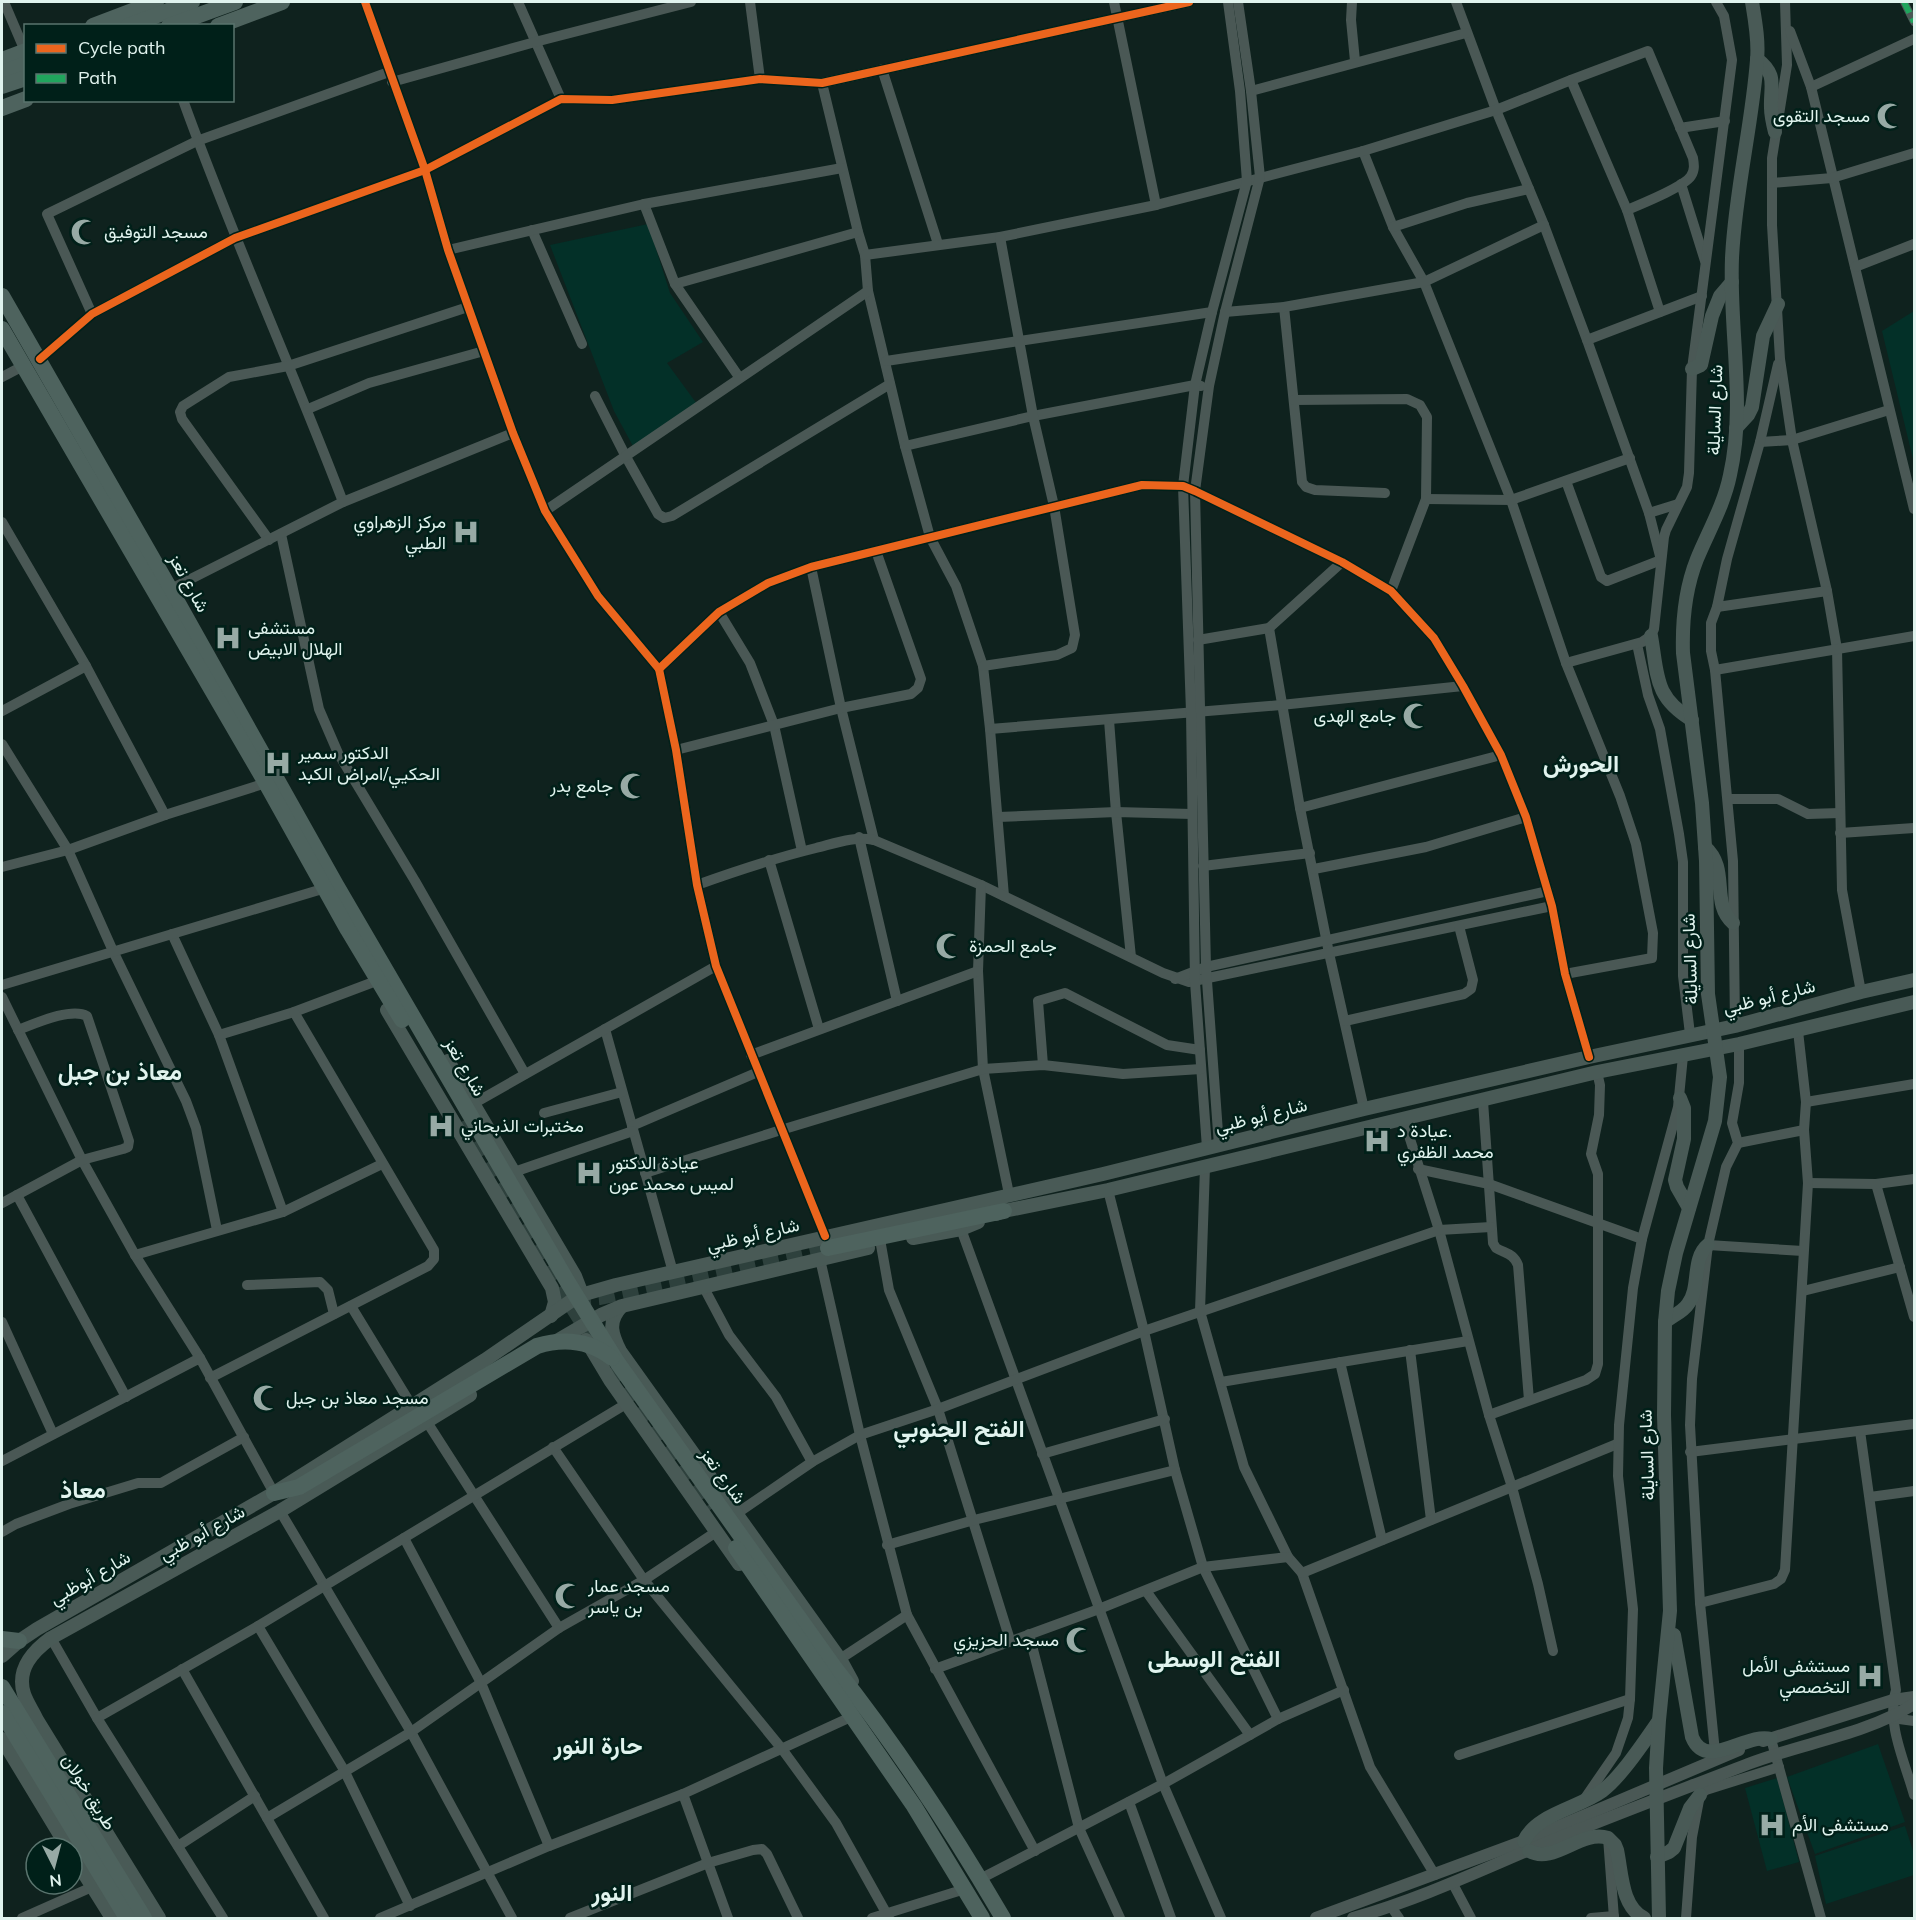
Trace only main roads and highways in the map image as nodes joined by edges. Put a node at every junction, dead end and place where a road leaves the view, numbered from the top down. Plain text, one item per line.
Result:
1 (156, 2) edge
2 (192, 2) edge
3 (234, 2) edge
4 (282, 2) edge
5 (1752, 2) edge
6 (98, 24) edge
7 (133, 24) edge
8 (174, 24) edge
9 (223, 24) edge
10 (24, 55) edge
11 (24, 56) edge
12 (1757, 59) junction
13 (2, 60) edge
14 (2, 73) edge
15 (24, 79) edge
16 (2, 86) edge
17 (24, 100) edge
18 (2, 108) edge
19 (1775, 132) road end
20 (1732, 282) junction
21 (2, 296) edge
22 (1778, 304) road end
23 (2, 329) edge
24 (1692, 369) road end
25 (1736, 428) junction
26 (163, 592) junction
27 (1651, 636) road end
28 (1692, 720) junction
29 (1705, 847) junction
30 (330, 886) junction
31 (1733, 923) road end
32 (356, 931) junction
33 (1914, 980) edge
34 (1914, 1002) edge
35 (1589, 1057) junction
36 (1597, 1072) junction
37 (1680, 1098) road end
38 (469, 1114) junction
39 (1689, 1208) junction
40 (1004, 1211) junction
41 (543, 1222) junction
42 (521, 1234) junction
43 (1708, 1245) road end
44 (825, 1248) junction
45 (575, 1276) junction
46 (658, 1276) junction
47 (615, 1286) junction
48 (600, 1289) junction
49 (581, 1295) junction
50 (664, 1295) junction
51 (622, 1306) junction
52 (551, 1316) junction
53 (1665, 1322) junction
54 (583, 1325) junction
55 (570, 1333) junction
56 (546, 1347) junction
57 (595, 1357) junction
58 (485, 1360) junction
59 (624, 1364) junction
60 (498, 1377) junction
61 (610, 1380) junction
62 (412, 1406) joint
63 (274, 1493) junction
64 (715, 1507) junction
65 (1670, 1611) junction
66 (64, 1621) junction
67 (796, 1635) junction
68 (2, 1639) edge
69 (19, 1641) junction
70 (2, 1656) edge
71 (2, 1687) edge
72 (24, 1693) joint
73 (2, 1713) edge
74 (860, 1713) junction
75 (37, 1720) junction
76 (1659, 1720) junction
77 (2, 1739) edge
78 (1765, 1740) road end
79 (1700, 1795) road end
80 (61, 1836) edge
81 (1657, 1857) junction
82 (84, 1874) edge
83 (112, 1918) edge
84 (127, 1918) edge
85 (144, 1918) edge
86 (159, 1918) edge
87 (982, 1918) edge
88 (1003, 1918) edge
89 (1644, 1918) edge
90 (1659, 1918) edge

1 - 6 main road
2 - 7 main road
3 - 8 main road
4 - 9 main road
5 - 12 main road, شارع السايلة
10 - 13 main road
11 - 14 main road
12 - 19 main road
12 - 20 main road, شارع السايلة
15 - 16 main road
17 - 18 main road
20 - 24 main road
20 - 25 main road, شارع السايلة
21 - 26 main road, شارع تعز
22 - 25 main road
23 - 26 main road, شارع تعز
25 - 28 main road, شارع السايلة
26 - 30 main road, شارع تعز
26 - 30 main road, شارع تعز
27 - 28 main road
28 - 29 main road, شارع السايلة
29 - 31 main road
29 - 39 main road, شارع السايلة
30 - 32 main road, شارع تعز
32 - 38 main road, شارع تعز
32 - 42 main road
33 - 35 main road, شارع أبو ظبي
34 - 36 main road, شارع أبو ظبي
35 - 36 main road
35 - 44 main road, شارع أبو ظبي
36 - 40 main road, شارع أبو ظبي
37 - 39 main road
38 - 41 main road
38 - 59 main road, شارع تعز
39 - 53 main road, شارع السايلة
40 - 44 main road
40 - 44 main road, شارع أبو ظبي
41 - 42 main road
41 - 45 main road
42 - 52 main road
43 - 53 main road
44 - 46 main road, شارع أبو ظبي
44 - 50 main road, شارع أبو ظبي
45 - 47 main road
45 - 49 main road
46 - 47 main road, شارع أبو ظبي
46 - 50 main road
47 - 48 main road, شارع أبو ظبي
48 - 49 main road, شارع أبو ظبي
48 - 54 main road
49 - 52 main road, شارع أبو ظبي
49 - 55 main road
50 - 51 main road, شارع أبو ظبي
51 - 54 main road, شارع أبو ظبي
51 - 59 main road
52 - 58 main road, شارع أبو ظبي
53 - 65 main road, شارع السايلة
54 - 55 main road, شارع أبو ظبي
54 - 57 main road
55 - 56 main road, شارع أبو ظبي
56 - 57 main road
56 - 60 main road, شارع أبو ظبي
57 - 61 main road
58 - 60 main road
58 - 62 main road, شارع أبو ظبي
59 - 61 main road
59 - 63 main road
59 - 64 main road, شارع تعز
59 - 74 main road
60 - 66 main road, شارع أبو ظبي
61 - 67 main road
62 - 63 main road, شارع أبوظبي
63 - 66 main road, شارع أبوظبي
64 - 67 main road, شارع تعز
64 - 74 main road, شارع تعز
65 - 76 main road, شارع السايلة
65 - 78 main road
66 - 69 main road, شارع أبوظبي
66 - 72 main road, شارع أبو ظبي
67 - 74 main road, شارع تعز
68 - 69 main road
69 - 70 main road, شارع أبوظبي
71 - 85 main road, طريق خولان
72 - 75 main road, طريق خولان
73 - 84 main road, طريق خولان
74 - 87 main road, شارع تعز
74 - 88 main road, شارع تعز
75 - 77 main road
75 - 86 main road, طريق خولان
76 - 81 main road, شارع السايلة
76 - 89 main road
77 - 80 main road
79 - 81 main road
81 - 90 main road, شارع السايلة
82 - 83 main road

